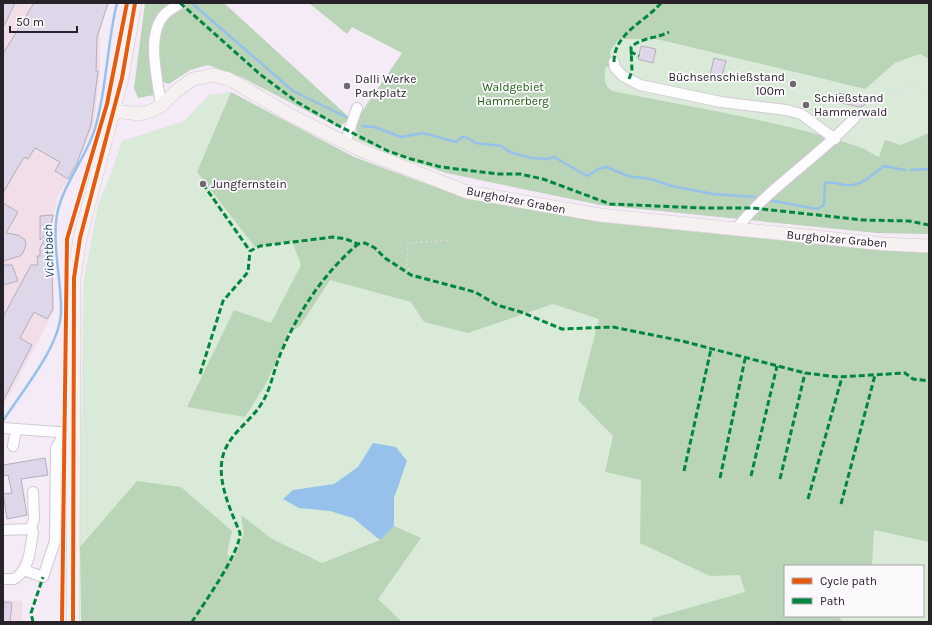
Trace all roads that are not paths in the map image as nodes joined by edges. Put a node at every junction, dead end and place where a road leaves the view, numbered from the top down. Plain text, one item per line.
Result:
1 (135, 3) edge
2 (180, 3) edge
3 (614, 62) dead end
4 (161, 106) junction
5 (357, 108) dead end
6 (115, 111) junction
7 (858, 114) road end
8 (835, 139) junction
9 (345, 142) junction
10 (736, 230) junction
11 (929, 246) edge
12 (11, 429) edge
13 (68, 433) junction
14 (13, 446) dead end
15 (33, 492) dead end
16 (31, 529) junction
17 (3, 530) edge
18 (25, 567) junction
19 (3, 579) edge
20 (73, 622) edge

1 - 6 main road
2 - 4 street
3 - 8 street
4 - 6 main road, Burgholzer Graben
4 - 9 main road, Burgholzer Graben
5 - 9 street
6 - 13 main road
7 - 8 street
8 - 10 street
9 - 10 main road, Burgholzer Graben
10 - 11 main road, Burgholzer Graben
12 - 13 street
12 - 14 street
13 - 18 street
13 - 20 main road
15 - 16 street
16 - 17 street
16 - 18 street
18 - 19 street

